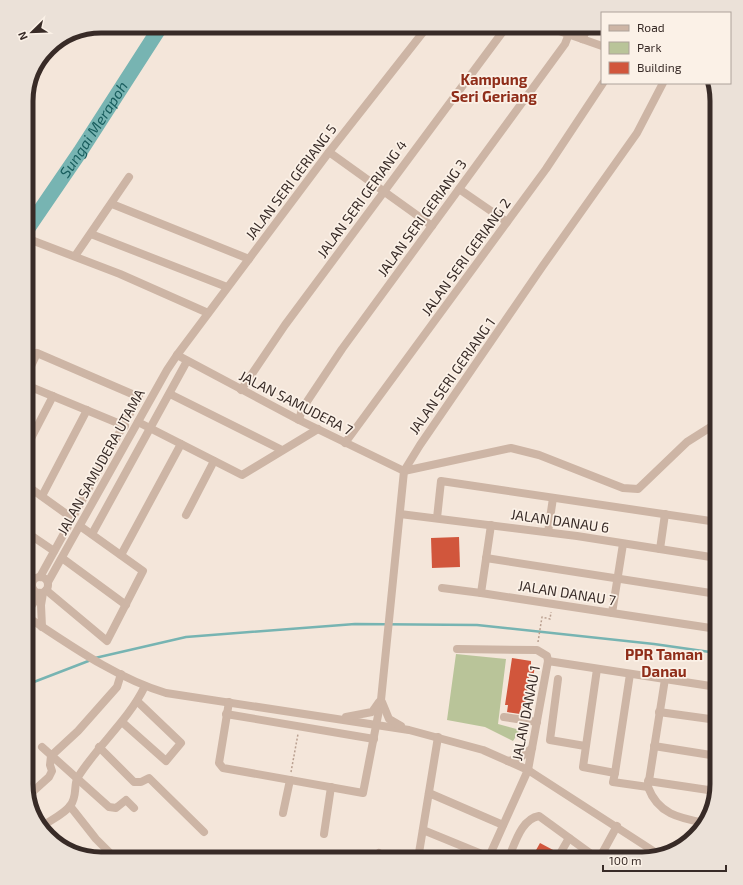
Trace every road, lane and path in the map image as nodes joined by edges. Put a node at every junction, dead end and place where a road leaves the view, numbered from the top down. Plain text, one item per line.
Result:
1 (422, 33) edge
2 (502, 33) edge
3 (570, 33) edge
4 (575, 33) edge
5 (585, 33) edge
6 (582, 39) junction
7 (601, 46) edge
8 (602, 84) edge
9 (663, 84) edge
10 (329, 152) junction
11 (129, 177) dead end
12 (459, 189) junction
13 (384, 192) junction
14 (112, 204) junction
15 (507, 222) junction
16 (432, 226) junction
17 (91, 234) junction
18 (33, 241) edge
19 (75, 256) junction
20 (249, 259) junction
21 (227, 287) junction
22 (208, 314) junction
23 (177, 355) junction
24 (187, 361) junction
25 (33, 362) edge
26 (33, 388) edge
27 (241, 390) junction
28 (170, 394) junction
29 (53, 396) junction
30 (87, 410) junction
31 (299, 420) junction
32 (138, 422) junction
33 (125, 426) junction
34 (710, 427) edge
35 (151, 428) junction
36 (318, 429) junction
37 (33, 435) edge
38 (345, 443) junction
39 (182, 444) junction
40 (282, 450) junction
41 (214, 460) junction
42 (404, 471) junction
43 (33, 490) edge
44 (42, 496) junction
45 (553, 498) junction
46 (400, 514) junction
47 (665, 514) junction
48 (186, 515) dead end
49 (72, 518) junction
50 (437, 518) junction
51 (710, 521) edge
52 (491, 525) junction
53 (80, 526) junction
54 (548, 532) junction
55 (92, 534) junction
56 (33, 537) edge
57 (623, 544) junction
58 (660, 549) junction
59 (54, 551) junction
60 (121, 555) junction
61 (710, 557) edge
62 (62, 558) junction
63 (486, 558) junction
64 (618, 579) junction
65 (37, 586) edge
66 (442, 588) dead end
67 (481, 593) junction
68 (710, 593) edge
69 (33, 597) edge
70 (126, 605) junction
71 (612, 613) junction
72 (550, 619) dead end
73 (33, 620) edge
74 (42, 626) junction
75 (710, 628) edge
76 (538, 645) dead end
77 (457, 649) dead end
78 (548, 661) junction
79 (597, 669) junction
80 (121, 674) junction
81 (630, 674) junction
82 (558, 679) dead end
83 (665, 679) junction
84 (145, 686) junction
85 (710, 686) edge
86 (381, 700) junction
87 (137, 701) junction
88 (229, 702) junction
89 (659, 712) junction
90 (226, 714) junction
91 (305, 714) junction
92 (504, 717) dead end
93 (340, 718) junction
94 (710, 719) edge
95 (122, 722) junction
96 (537, 722) junction
97 (376, 725) junction
98 (302, 726) junction
99 (409, 730) junction
100 (438, 738) junction
101 (374, 739) junction
102 (585, 746) junction
103 (654, 746) junction
104 (42, 747) dead end
105 (99, 747) junction
106 (532, 748) junction
107 (710, 755) edge
108 (51, 756) junction
109 (508, 761) junction
110 (528, 770) junction
111 (615, 773) junction
112 (76, 779) junction
113 (290, 780) junction
114 (648, 784) junction
115 (331, 787) junction
116 (709, 790) edge
117 (33, 791) edge
118 (429, 793) junction
119 (70, 806) junction
120 (134, 808) dead end
121 (283, 813) dead end
122 (698, 822) edge
123 (46, 824) edge
124 (503, 825) junction
125 (618, 826) junction
126 (423, 830) junction
127 (204, 832) dead end
128 (324, 834) dead end
129 (569, 838) junction
130 (654, 851) edge
131 (109, 852) edge
132 (419, 852) edge
133 (475, 852) edge
134 (492, 852) edge
135 (511, 852) edge
136 (561, 852) edge
137 (588, 852) edge
138 (602, 852) edge

1 - 10 street, JALAN SERI GERIANG 5
2 - 13 street, JALAN SERI GERIANG 4
3 - 12 street, JALAN SERI GERIANG 3
4 - 6 street
5 - 6 street
6 - 7 street
8 - 15 street, JALAN SERI GERIANG 2
9 - 42 street, JALAN SERI GERIANG 1
10 - 13 street
10 - 20 street, JALAN SERI GERIANG 5
11 - 14 street
12 - 15 street
12 - 16 street, JALAN SERI GERIANG 3
13 - 16 street
13 - 27 street, JALAN SERI GERIANG 4
14 - 17 street
14 - 20 street
15 - 38 street, JALAN SERI GERIANG 2
16 - 31 street, JALAN SERI GERIANG 3
17 - 19 street
17 - 21 street
18 - 19 street
19 - 22 street
20 - 21 street, JALAN SERI GERIANG 5
21 - 22 street, JALAN SERI GERIANG 5
22 - 23 street, JALAN SERI GERIANG 5
23 - 24 street, JALAN SAMUDERA 7
23 - 32 street, JALAN SAMUDERA UTAMA
24 - 27 street, JALAN SAMUDERA 7
24 - 28 street
25 - 33 street, JALAN SAMUDERA UTAMA
26 - 29 street
27 - 31 street, JALAN SAMUDERA 7
28 - 35 street
28 - 40 street
29 - 30 street
29 - 37 street
30 - 33 street
30 - 44 street
31 - 36 street, JALAN SAMUDERA 7
32 - 35 street
32 - 53 street, JALAN SAMUDERA UTAMA
33 - 49 street, JALAN SAMUDERA UTAMA
34 - 42 street
35 - 39 street
35 - 55 street
36 - 38 street, JALAN SAMUDERA 7
36 - 40 street
38 - 42 street, JALAN SAMUDERA 7
39 - 41 street
39 - 60 street
40 - 41 street
41 - 48 street
42 - 46 street, JALAN SERI GERIANG 1
43 - 44 street
44 - 49 street
45 - 47 street
45 - 50 street
45 - 54 street
46 - 50 street, JALAN DANAU 6
46 - 86 street, JALAN SERI GERIANG 1
47 - 51 street
47 - 58 street
49 - 59 street, JALAN SAMUDERA UTAMA
50 - 52 street, JALAN DANAU 6
52 - 54 street, JALAN DANAU 6
52 - 63 street
53 - 55 street
53 - 62 street, JALAN SAMUDERA UTAMA
54 - 57 street, JALAN DANAU 6
55 - 60 street
56 - 59 street
57 - 58 street, JALAN DANAU 6
57 - 64 street
58 - 61 street, JALAN DANAU 6
59 - 65 street, JALAN SAMUDERA UTAMA
60 - 70 street
62 - 65 street, JALAN SAMUDERA UTAMA
62 - 70 street
63 - 64 street
63 - 67 street
64 - 68 street
64 - 71 street
65 - 69 street, JALAN SAMUDERA UTAMA
65 - 70 street
65 - 74 street
66 - 67 street, JALAN DANAU 7
67 - 71 street, JALAN DANAU 7
71 - 75 street, JALAN DANAU 7
72 - 76 path
73 - 74 street
74 - 80 street
77 - 78 street
78 - 79 street, JALAN DANAU 1
78 - 96 street, JALAN DANAU 1
79 - 81 street, JALAN DANAU 1
79 - 102 street
80 - 84 street
80 - 108 street
81 - 83 street, JALAN DANAU 1
81 - 111 street
82 - 102 street
83 - 85 street, JALAN DANAU 1
83 - 89 street
84 - 87 street
84 - 88 street
86 - 93 street
86 - 97 street, JALAN SERI GERIANG 1
86 - 99 street
87 - 95 street
87 - 95 street
88 - 90 street
88 - 91 street
89 - 94 street
89 - 103 street
90 - 98 street
90 - 113 street
91 - 93 street
91 - 98 street
92 - 96 street
93 - 97 street
95 - 105 street
96 - 106 street, JALAN DANAU 1
97 - 99 street
97 - 101 street, JALAN SERI GERIANG 1
98 - 101 street
98 - 113 path
99 - 100 street
100 - 109 street
100 - 118 street
101 - 115 street, JALAN SERI GERIANG 1
102 - 111 street
103 - 107 street
103 - 114 street
104 - 108 street
105 - 112 street
105 - 127 street
106 - 109 street
106 - 110 street, JALAN DANAU 1
108 - 112 street
108 - 117 street
109 - 110 street
110 - 124 street, JALAN DANAU 1
110 - 125 street
111 - 114 street
112 - 119 street
112 - 120 street
113 - 115 street
113 - 121 street
114 - 116 street
114 - 122 street
115 - 128 street
118 - 124 street
118 - 126 street
119 - 123 street
119 - 131 street
124 - 134 street, JALAN DANAU 1
125 - 130 street
125 - 138 street
126 - 132 street
126 - 133 street
129 - 135 street
129 - 136 street
129 - 137 street

